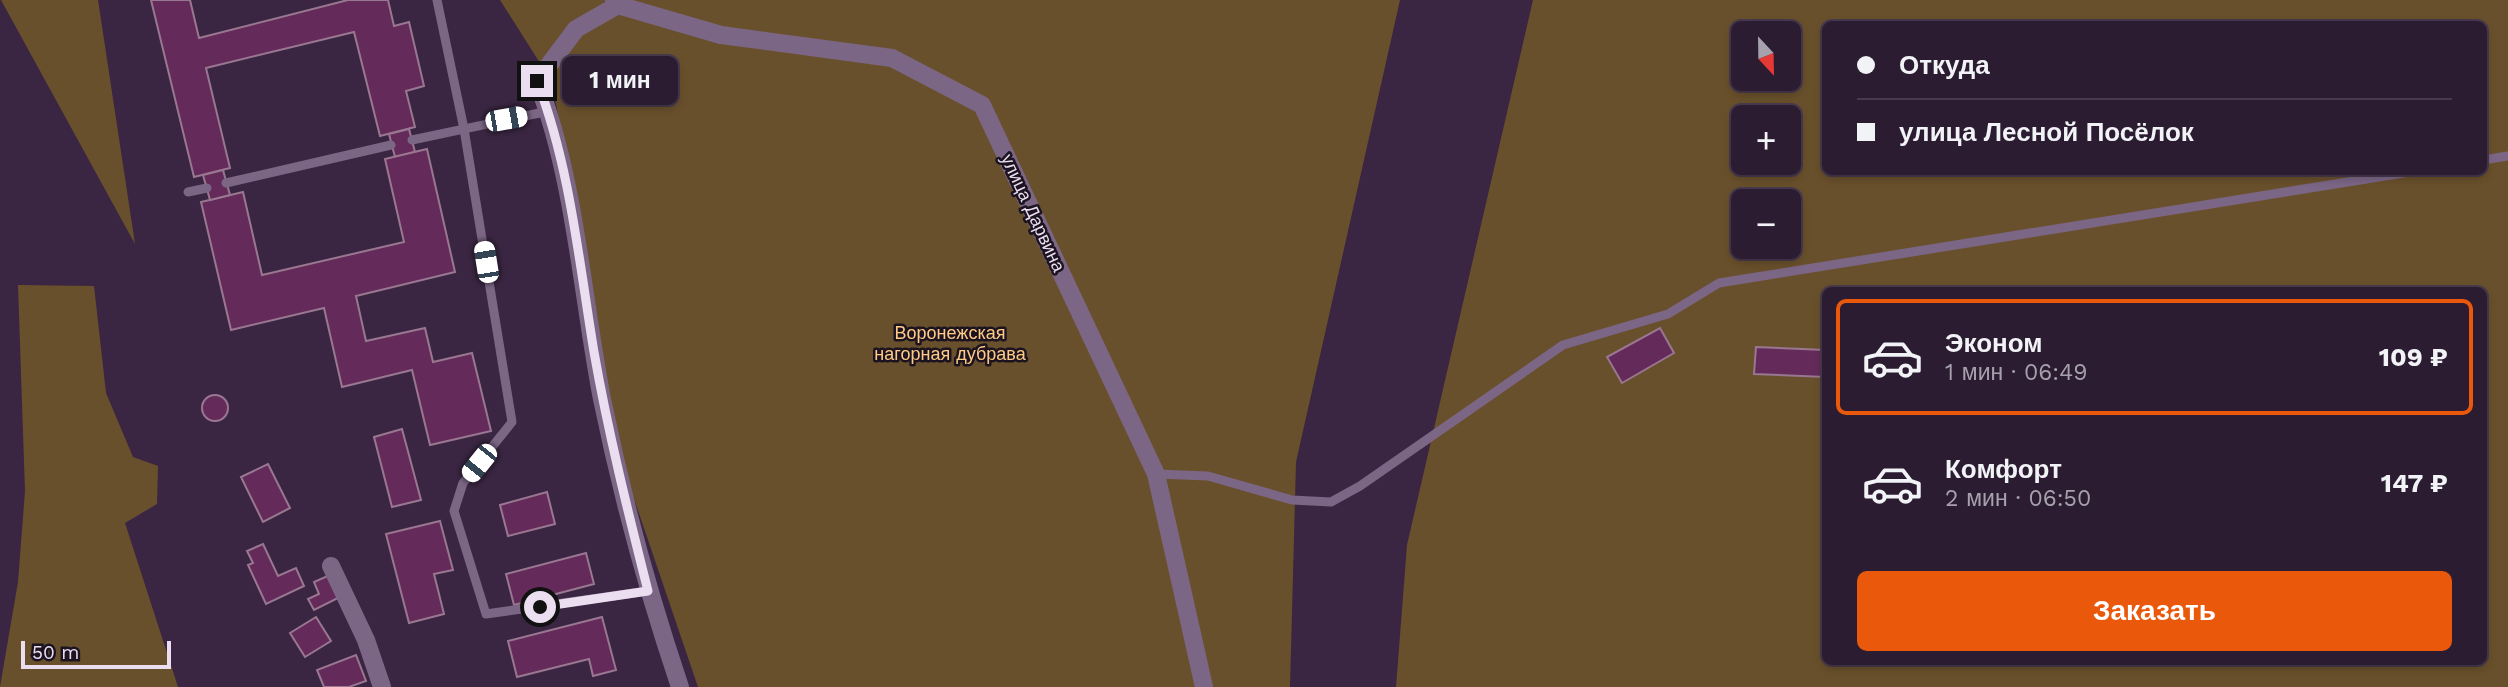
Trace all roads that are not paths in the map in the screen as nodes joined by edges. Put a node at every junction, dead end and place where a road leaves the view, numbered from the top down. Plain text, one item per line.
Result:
1 (437, 0) edge
2 (616, 2) edge
3 (549, 111) junction
4 (464, 129) junction
5 (412, 140) dead end
6 (391, 145) dead end
7 (2508, 156) edge
8 (2487, 159) edge
9 (2391, 175) edge
10 (226, 183) dead end
11 (206, 188) dead end
12 (188, 192) dead end
13 (1156, 474) junction
14 (331, 566) dead end
15 (648, 591) junction
16 (382, 687) edge
17 (680, 687) edge
18 (1203, 687) edge

1 - 4 lane
2 - 3 street
2 - 13 street, улица Дарвина
3 - 4 lane
3 - 15 street
4 - 5 lane
4 - 15 lane
6 - 10 lane
7 - 8 lane
9 - 13 lane
11 - 12 lane
13 - 18 street, улица Дарвина
14 - 16 street
15 - 17 street

